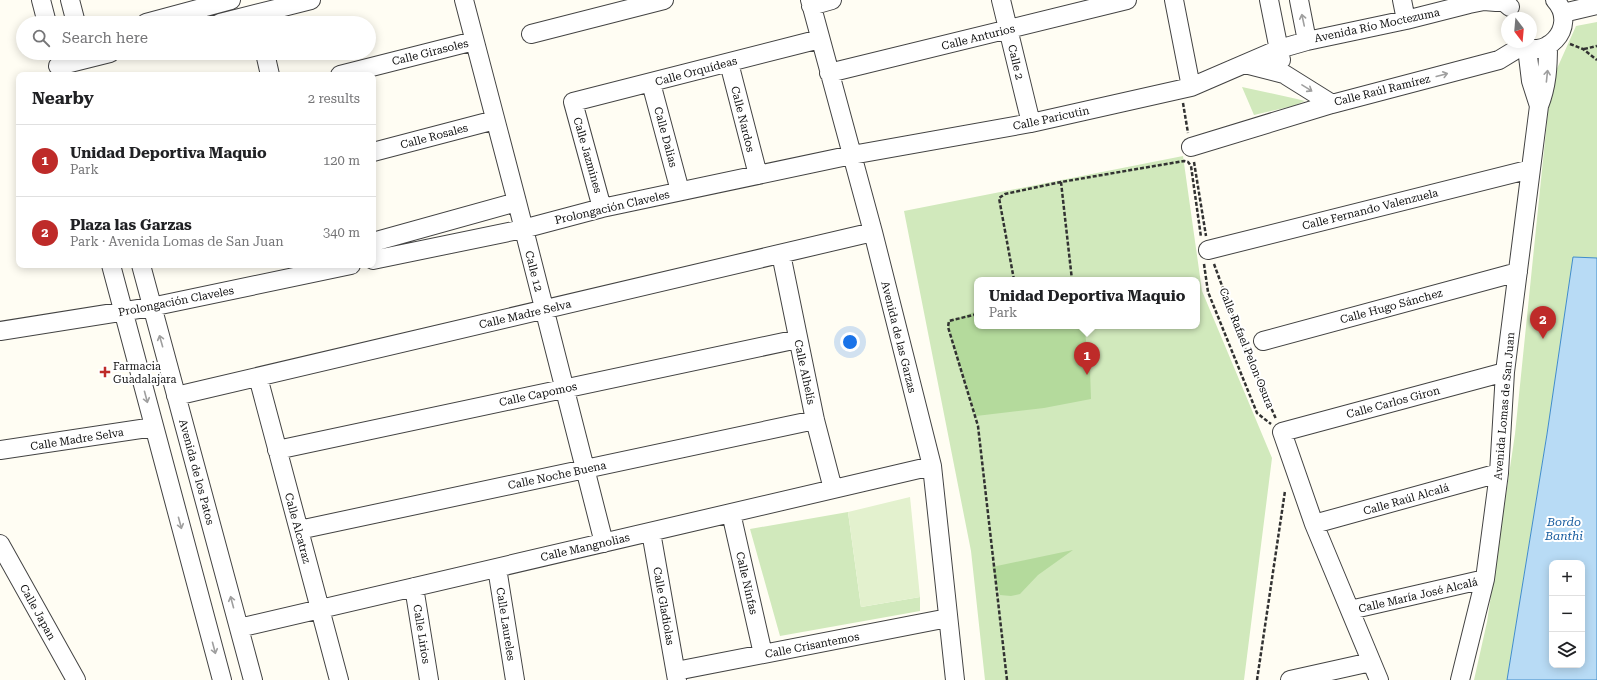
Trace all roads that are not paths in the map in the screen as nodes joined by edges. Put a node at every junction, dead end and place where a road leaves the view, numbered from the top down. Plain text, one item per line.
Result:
1 (41, 0) edge
2 (70, 0) edge
3 (231, 0) edge
4 (311, 0) edge
5 (464, 0) edge
6 (664, 0) edge
7 (832, 0) edge
8 (1001, 0) edge
9 (1126, 0) edge
10 (1174, 0) edge
11 (1269, 0) edge
12 (1299, 0) edge
13 (1402, 0) edge
14 (810, 3) edge
15 (1597, 4) edge
16 (1512, 6) edge
17 (1559, 6) edge
18 (172, 8) edge
19 (45, 16) edge
20 (74, 16) edge
21 (158, 16) edge
22 (262, 16) edge
23 (1406, 20) junction
24 (1009, 29) junction
25 (531, 34) dead end
26 (820, 39) junction
27 (1307, 40) junction
28 (474, 41) junction
29 (1552, 42) junction
30 (1537, 47) edge
31 (1517, 48) edge
32 (1523, 48) edge
33 (1279, 49) junction
34 (267, 60) edge
35 (86, 62) edge
36 (729, 63) junction
37 (1245, 64) junction
38 (58, 65) edge
39 (269, 72) edge
40 (352, 72) edge
41 (830, 73) junction
42 (1284, 74) junction
43 (651, 83) junction
44 (1186, 88) junction
45 (573, 102) joint
46 (1332, 104) junction
47 (1539, 106) junction
48 (495, 120) junction
49 (1031, 123) junction
50 (1191, 147) road end
51 (376, 151) edge
52 (852, 155) junction
53 (1531, 169) junction
54 (758, 175) junction
55 (680, 192) junction
56 (517, 202) junction
57 (602, 208) junction
58 (523, 229) junction
59 (873, 232) junction
60 (376, 241) edge
61 (1205, 252) road end
62 (781, 254) junction
63 (376, 259) edge
64 (112, 268) edge
65 (142, 268) edge
66 (323, 268) edge
67 (1518, 272) junction
68 (151, 307) junction
69 (544, 310) junction
70 (123, 311) junction
71 (0, 331) edge
72 (798, 339) junction
73 (1264, 341) dead end
74 (1505, 372) junction
75 (258, 377) junction
76 (564, 389) junction
77 (176, 396) junction
78 (815, 420) junction
79 (154, 427) junction
80 (0, 450) edge
81 (277, 450) junction
82 (193, 457) junction
83 (165, 466) junction
84 (932, 466) junction
85 (585, 469) junction
86 (1499, 473) junction
87 (833, 489) junction
88 (731, 513) junction
89 (1314, 524) junction
90 (299, 530) junction
91 (651, 532) junction
92 (604, 543) junction
93 (0, 544) edge
94 (496, 568) junction
95 (1486, 579) junction
96 (414, 587) junction
97 (320, 609) junction
98 (1350, 610) junction
99 (948, 618) junction
100 (239, 628) junction
101 (763, 654) junction
102 (1372, 662) junction
103 (676, 675) edge
104 (76, 680) edge
105 (222, 680) edge
106 (253, 680) edge
107 (339, 680) edge
108 (429, 680) edge
109 (515, 680) edge
110 (955, 680) edge
111 (1290, 680) edge
112 (1379, 680) edge
113 (1460, 680) edge

1 - 19 street
2 - 20 street
3 - 18 street
4 - 22 street
5 - 28 street, Calle 12
6 - 25 street
7 - 14 street
8 - 24 street, Calle 2
9 - 24 street, Calle Anturios
10 - 44 street
11 - 33 street
27 -> 12 street
13 - 23 street
14 - 26 street, Avenida de las Garzas
15 - 17 street
16 - 23 street, Avenida Río Moctezuma
17 - 29 street
18 - 21 street
23 - 27 street, Avenida Río Moctezuma
24 - 41 street, Calle Anturios
24 - 49 street, Calle 2
26 - 36 street, Calle Orquídeas
26 - 41 street, Avenida de las Garzas
27 - 33 street, Avenida Río Moctezuma
28 - 40 street, Calle Girasoles
28 - 48 street, Calle 12
29 - 30 street
47 -> 29 street, Avenida Lomas de San Juan
46 -> 31 street, Calle Raúl Ramírez
32 - 47 street, Avenida Lomas de San Juan
33 - 37 street, Avenida Río Moctezuma
33 - 42 street
34 - 39 street
35 - 38 street
36 - 43 street, Calle Orquídeas
36 - 54 street, Calle Nardos
37 - 42 street, Calle Raúl Ramírez
37 - 44 street, Calle Paricutin
41 - 52 street, Avenida de las Garzas
42 -> 46 street, Calle Raúl Ramírez
43 - 45 street, Calle Orquídeas
43 - 55 street, Calle Dalias
44 - 49 street, Calle Paricutin
45 - 57 street, Calle Jazmines
46 - 50 street
47 - 53 street, Avenida Lomas de San Juan
48 - 51 street, Calle Rosales
48 - 56 street, Calle 12
49 - 52 street, Calle Paricutin
52 - 54 street, Prolongación Claveles
52 - 59 street, Avenida de las Garzas
53 - 61 street, Calle Fernando Valenzuela
53 - 67 street, Avenida Lomas de San Juan
54 - 55 street, Prolongación Claveles
55 - 57 street, Prolongación Claveles
56 - 58 street, Calle 12
56 - 60 street
57 - 58 street, Prolongación Claveles
58 - 63 street, Prolongación Claveles
58 - 69 street, Calle 12
59 - 62 street, Calle Madre Selva
59 - 84 street, Avenida de las Garzas
62 - 69 street, Calle Madre Selva
62 - 72 street, Calle Alhelís
64 - 70 street
65 - 68 street, Avenida de los Patos
66 - 68 street, Prolongación Claveles
67 - 73 street, Calle Hugo Sánchez
67 - 74 street, Avenida Lomas de San Juan
68 - 70 street, Prolongación Claveles
77 -> 68 street, Avenida de los Patos
69 - 75 street, Calle Madre Selva
69 - 76 street, Calle 12
70 - 71 street, Prolongación Claveles
70 -> 79 street
72 - 76 street, Calle Capomos
72 - 78 street, Calle Alhelís
74 - 86 street, Avenida Lomas de San Juan
74 - 89 street, Calle Carlos Giron
75 - 77 street, Calle Madre Selva
75 - 81 street, Calle Alcatraz
76 - 81 street, Calle Capomos
76 - 85 street, Calle 12
77 - 82 street, Avenida de los Patos
78 - 85 street, Calle Noche Buena
78 - 87 street, Calle Alhelís
79 - 80 street, Calle Madre Selva
79 - 83 street
81 - 90 street, Calle Alcatraz
82 - 83 street
100 -> 82 street, Avenida de los Patos
83 -> 105 street
84 - 87 street, Calle Mangnolias
84 - 99 street, Avenida de las Garzas
85 - 90 street, Calle Noche Buena
85 - 92 street, Calle 12
86 - 89 street, Calle Raúl Alcalá
86 - 95 street, Avenida Lomas de San Juan
87 - 88 street, Calle Mangnolias
88 - 91 street, Calle Mangnolias
88 - 101 street, Calle Ninfas
89 - 98 street
90 - 97 street, Calle Alcatraz
91 - 92 street, Calle Mangnolias
91 - 103 street, Calle Gladiolas
92 - 94 street, Calle Mangnolias
93 - 104 street, Calle Japan
94 - 96 street, Calle Mangnolias
94 - 109 street, Calle Laureles
95 - 98 street, Calle María José Alcalá
95 - 113 street, Avenida Lomas de San Juan
96 - 97 street, Calle Mangnolias
96 - 108 street, Calle Lirios
97 - 100 street, Calle Mangnolias
97 - 107 street, Calle Alcatraz
98 - 102 street
99 - 101 street, Calle Crisantemos
99 - 110 street, Avenida de las Garzas
100 - 106 street, Avenida de los Patos
101 - 103 street, Calle Crisantemos
102 - 111 street
102 - 112 street

